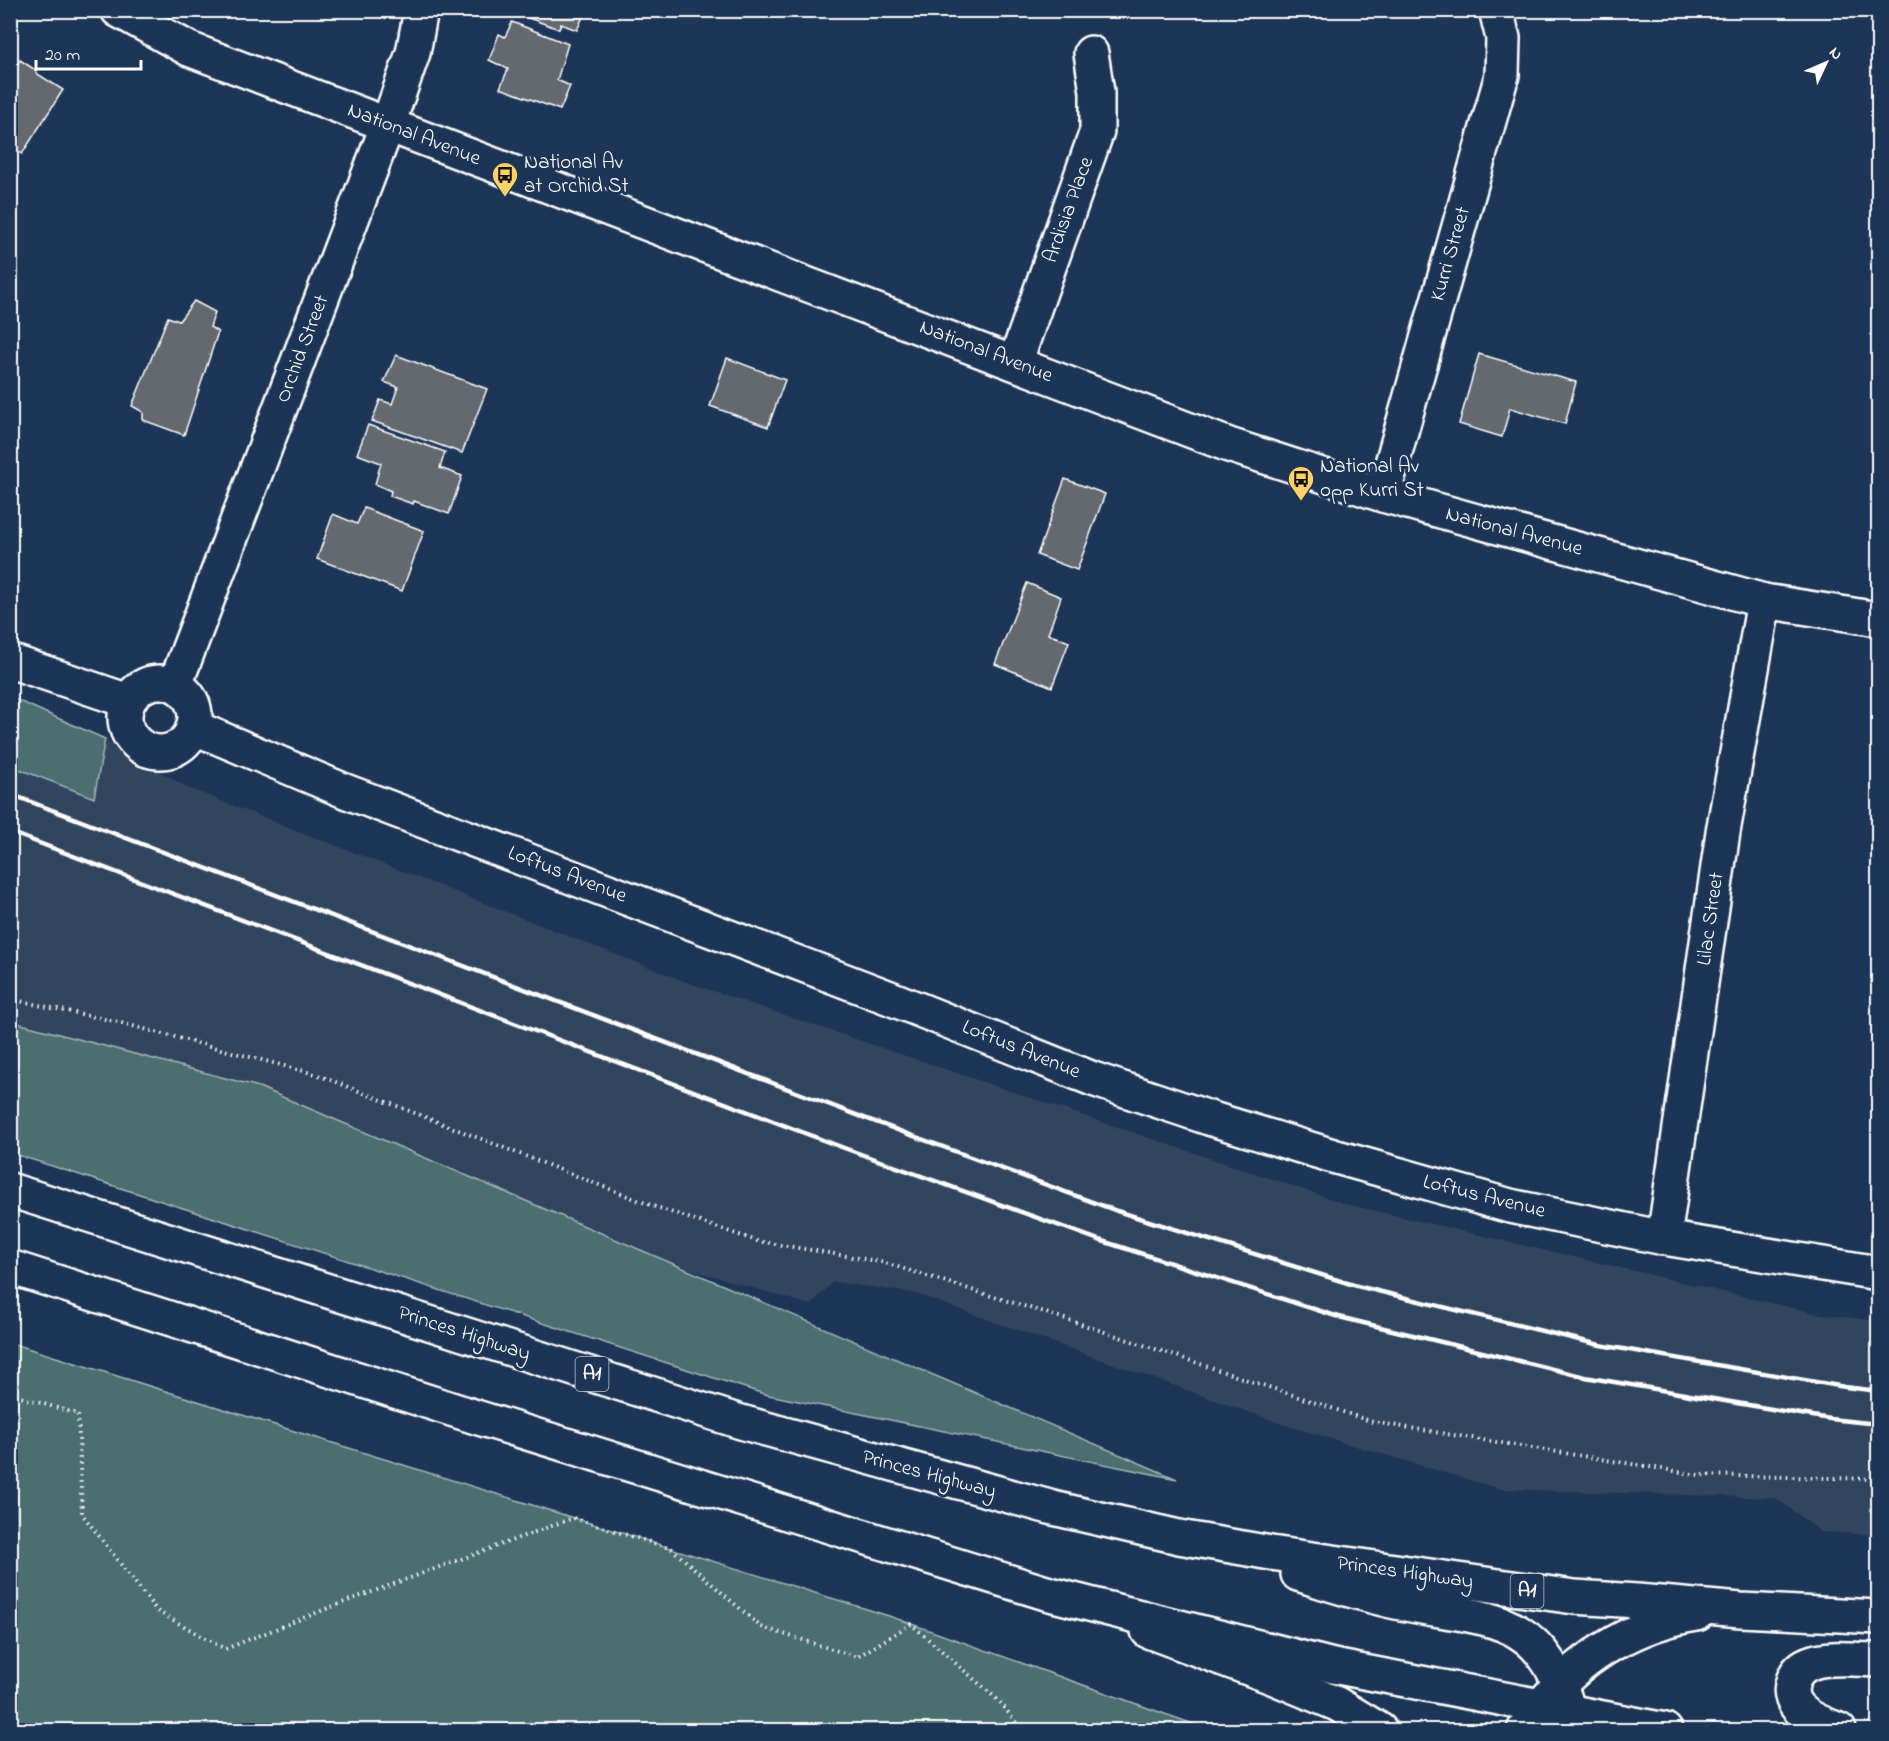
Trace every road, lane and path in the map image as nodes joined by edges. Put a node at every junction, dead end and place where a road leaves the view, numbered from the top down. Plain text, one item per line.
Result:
1 (118, 10) edge
2 (421, 10) edge
3 (1496, 10) edge
4 (1091, 53) dead end
5 (388, 124) junction
6 (1015, 363) junction
7 (1383, 495) junction
8 (1764, 601) junction
9 (1878, 619) edge
10 (10, 662) edge
11 (175, 685) junction
12 (128, 701) junction
13 (193, 726) junction
14 (10, 999) edge
15 (10, 1190) edge
16 (1664, 1238) junction
17 (10, 1267) edge
18 (1878, 1274) edge
19 (10, 1394) edge
20 (1878, 1479) edge
21 (1179, 1537) junction
22 (1046, 1593) junction
23 (1741, 1610) junction
24 (1878, 1617) edge
25 (1878, 1660) edge
26 (1552, 1713) edge
27 (1022, 1731) edge
28 (1380, 1731) edge
29 (1665, 1731) edge
30 (1839, 1731) edge

1 - 5 main road, National Avenue
2 - 5 main road, Orchid Street
3 - 7 main road, Kurri Street
4 - 6 main road, Ardisia Place
5 - 6 main road, National Avenue
5 - 11 main road, Orchid Street
6 - 7 main road, National Avenue
7 - 8 main road, National Avenue
8 - 9 main road, National Avenue
8 - 16 main road, Lilac Street
10 - 12 main road
11 - 12 main road
11 - 13 main road
12 - 13 main road
13 - 16 main road, Loftus Avenue
14 - 20 path
15 - 21 main road, Princes Highway / A1
16 - 18 main road, Loftus Avenue
17 - 22 main road
19 - 27 path
21 - 23 main road, Princes Highway / A1
21 - 26 main road
22 - 26 main road
22 - 28 main road
23 - 24 main road, Princes Highway / A1
23 - 26 main road
25 - 30 main road
26 - 29 main road

